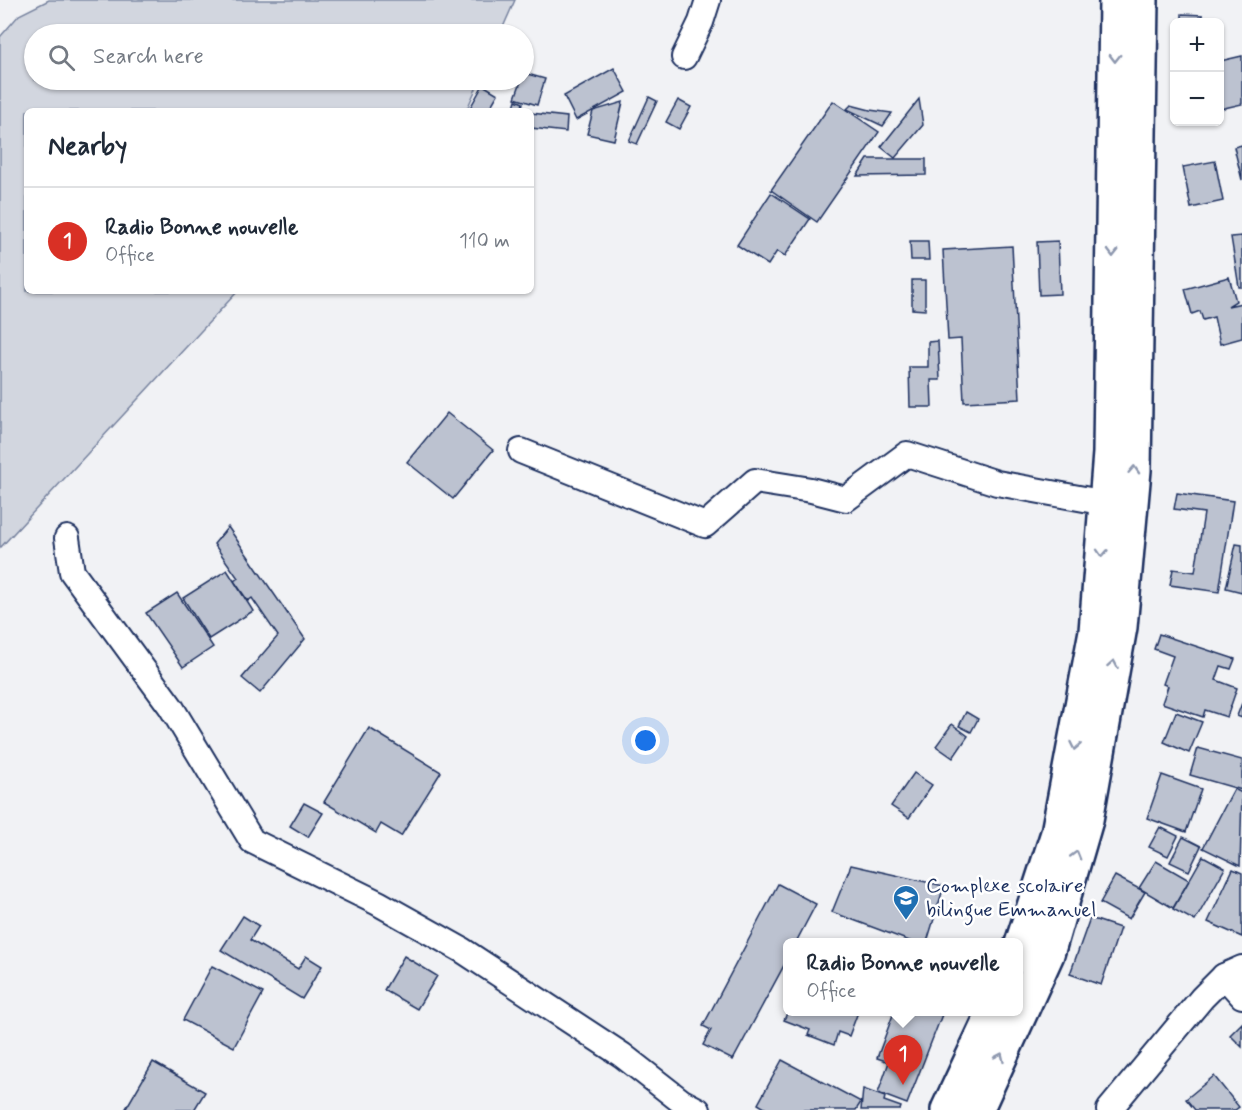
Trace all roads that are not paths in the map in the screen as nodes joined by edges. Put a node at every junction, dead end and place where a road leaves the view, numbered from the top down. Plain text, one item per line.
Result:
1 (708, 0) edge
2 (1116, 0) edge
3 (1141, 0) edge
4 (684, 57) dead end
5 (521, 451) dead end
6 (1106, 503) junction
7 (67, 538) dead end
8 (1023, 941) edge
9 (1233, 972) edge
10 (1242, 996) edge
11 (1023, 1007) edge
12 (992, 1016) edge
13 (1019, 1016) edge
14 (698, 1110) edge
15 (948, 1110) edge
16 (976, 1110) edge
17 (1109, 1110) edge

1 - 4 street
2 -> 6 main road
11 -> 3 main road
5 - 6 street
6 -> 8 main road
7 - 14 street
9 - 10 street
9 - 17 street
12 - 15 main road
16 -> 13 main road

